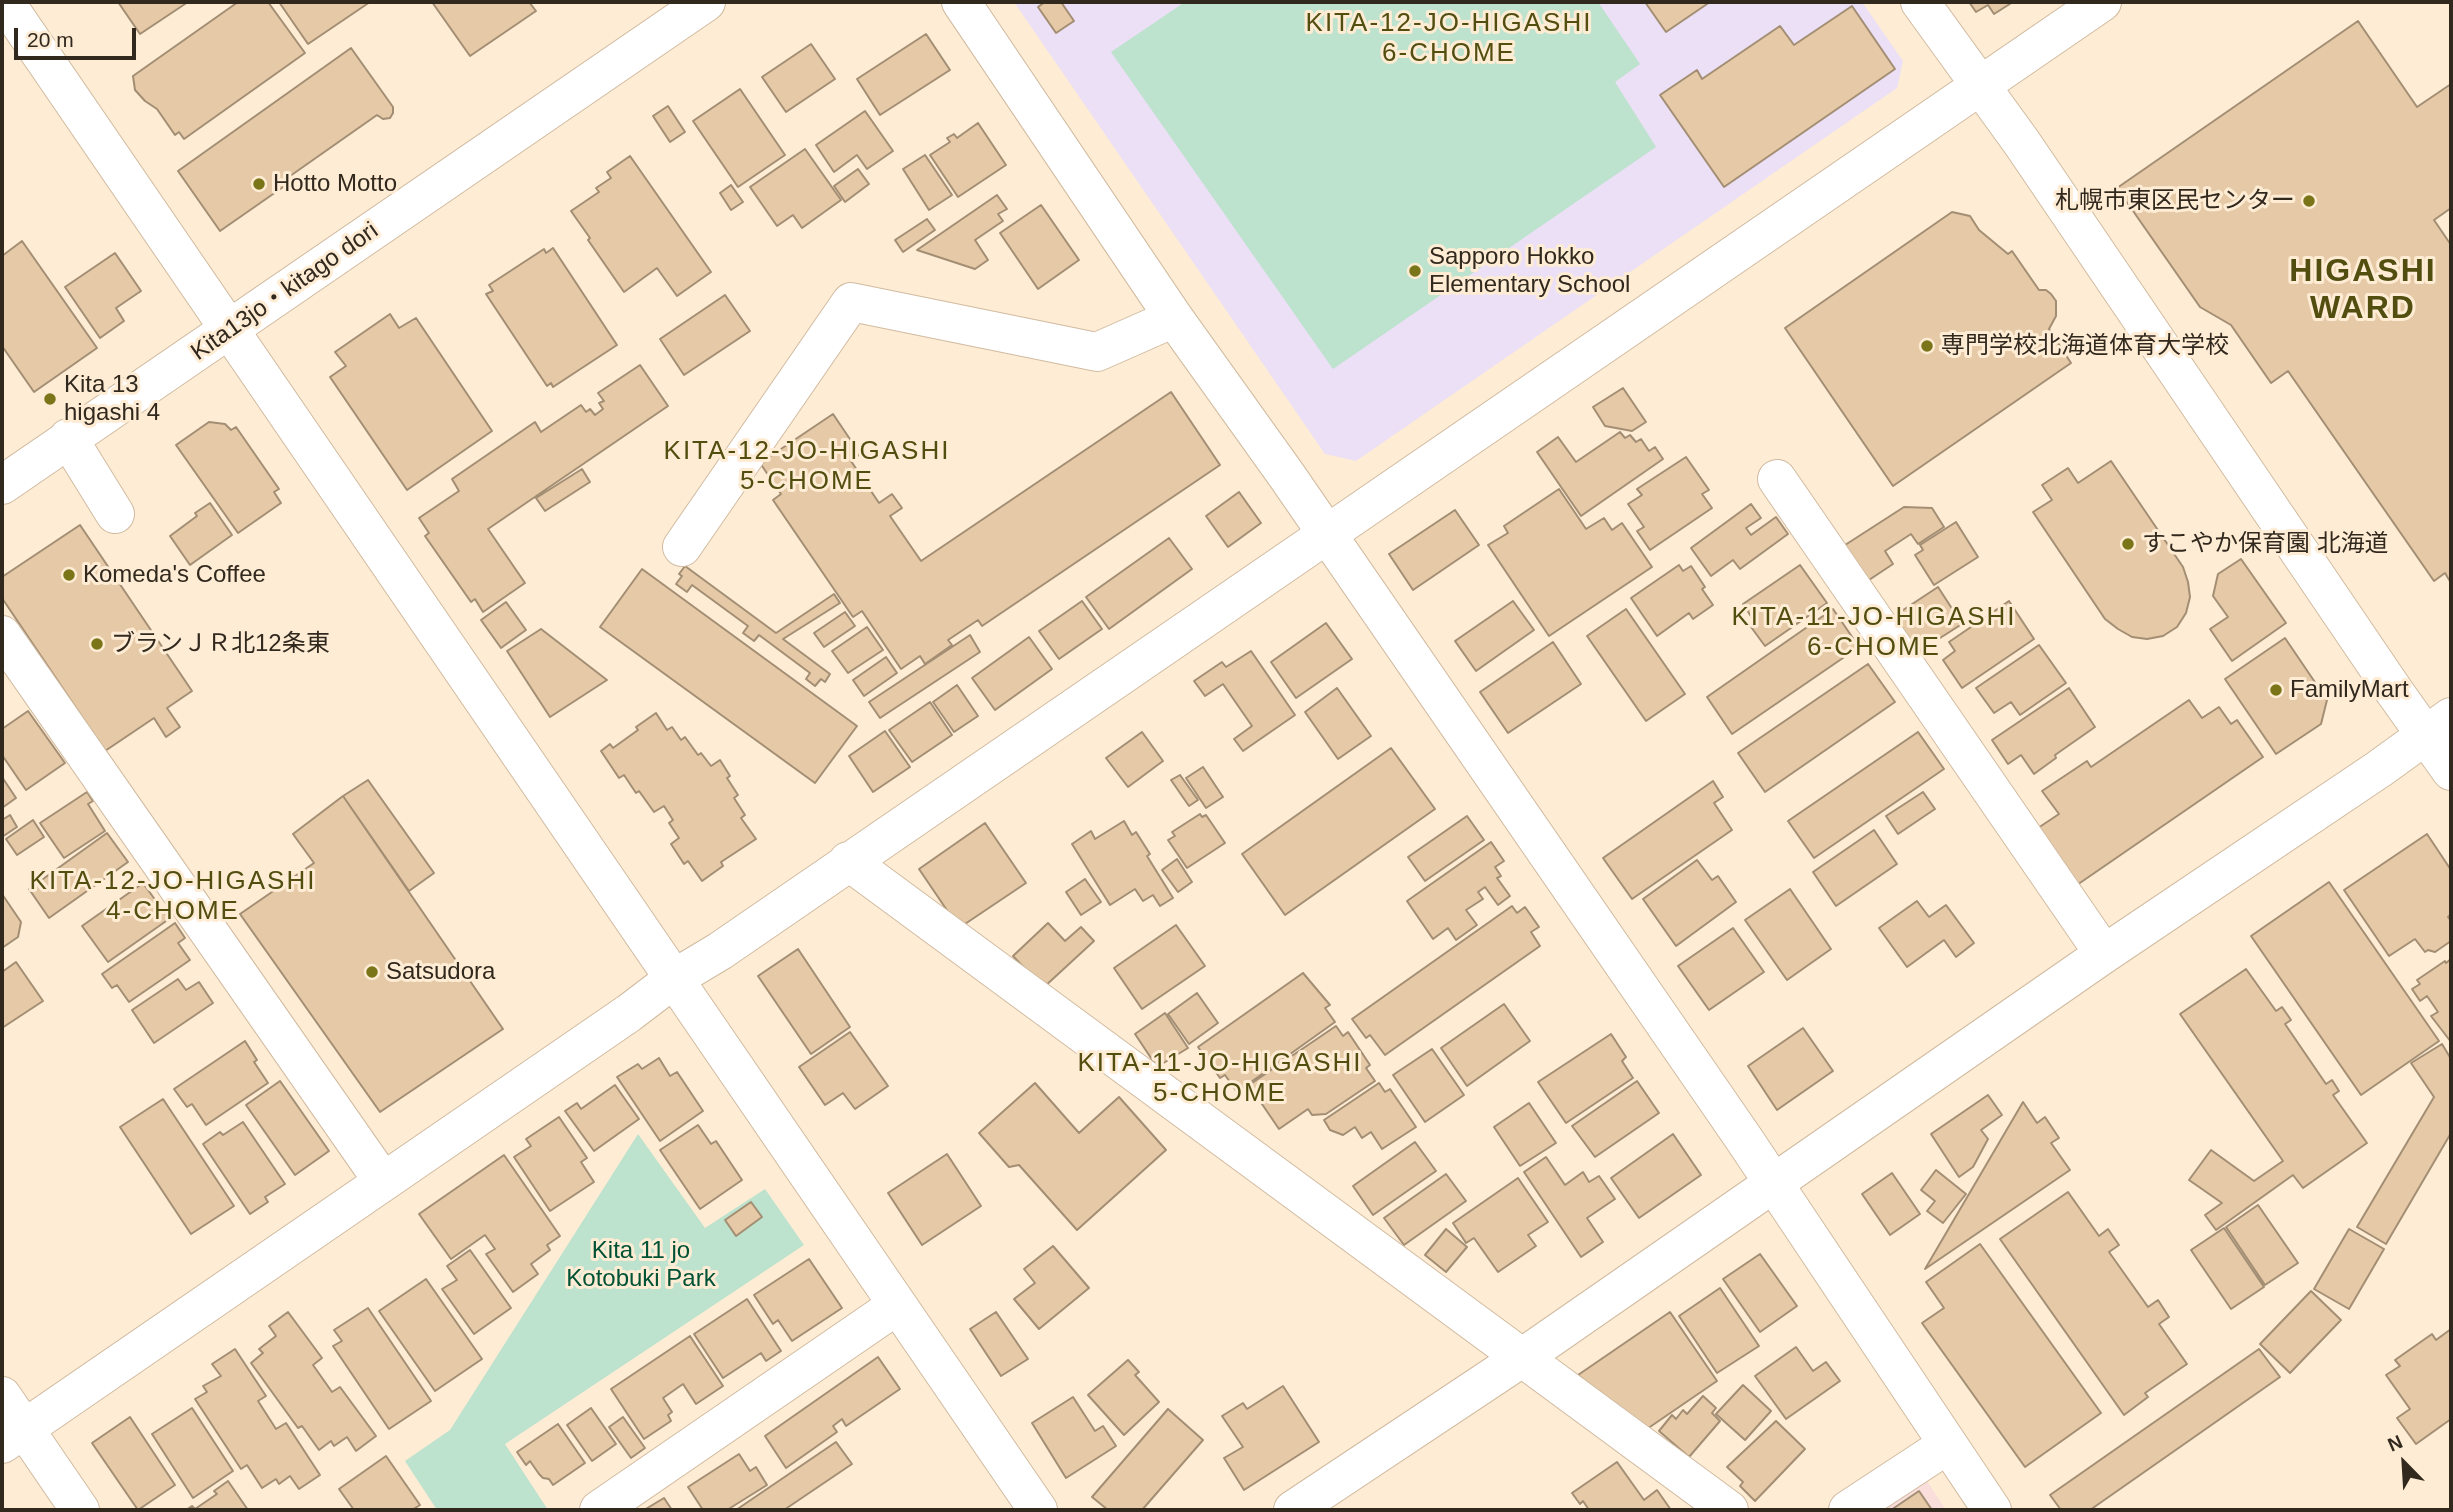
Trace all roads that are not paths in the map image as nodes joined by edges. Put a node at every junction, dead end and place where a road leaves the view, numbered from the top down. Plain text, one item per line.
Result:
1 (7, 2) edge
2 (706, 2) edge
3 (961, 2) edge
4 (1920, 2) edge
5 (2102, 2) edge
6 (1980, 87) junction
7 (1174, 318) junction
8 (230, 330) junction
9 (68, 438) junction
10 (1777, 479) dead end
11 (2, 485) edge
12 (115, 514) dead end
13 (1327, 535) junction
14 (682, 547) dead end
15 (2, 635) edge
16 (2439, 726) edge
17 (2451, 771) edge
18 (848, 861) junction
19 (2104, 954) junction
20 (675, 978) junction
21 (382, 1180) junction
22 (1773, 1183) junction
23 (896, 1306) junction
24 (1523, 1357) junction
25 (2, 1396) edge
26 (13, 1436) edge
27 (1948, 1445) junction
28 (80, 1510) edge
29 (599, 1510) edge
30 (1038, 1510) edge
31 (1293, 1510) edge
32 (1729, 1510) edge
33 (1848, 1510) edge
34 (1992, 1510) edge

1 - 8 street
2 - 8 street, Kita13jo・kitago dori
3 - 7 street
4 - 6 street
5 - 6 street
6 - 13 street
6 - 16 street
7 - 13 street
7 - 14 street
8 - 9 street, Kita13jo・kitago dori
8 - 20 street
9 - 11 street, Kita13jo・kitago dori
9 - 12 street
10 - 19 street
13 - 18 street
13 - 22 street
15 - 21 street
16 - 17 street
16 - 19 street
18 - 20 street
18 - 24 street
19 - 22 street
20 - 21 street
20 - 23 street
21 - 26 street
22 - 24 street
22 - 27 street
23 - 29 street
23 - 30 street
24 - 31 street
24 - 32 street
25 - 26 street
26 - 28 street
27 - 33 street
27 - 34 street

